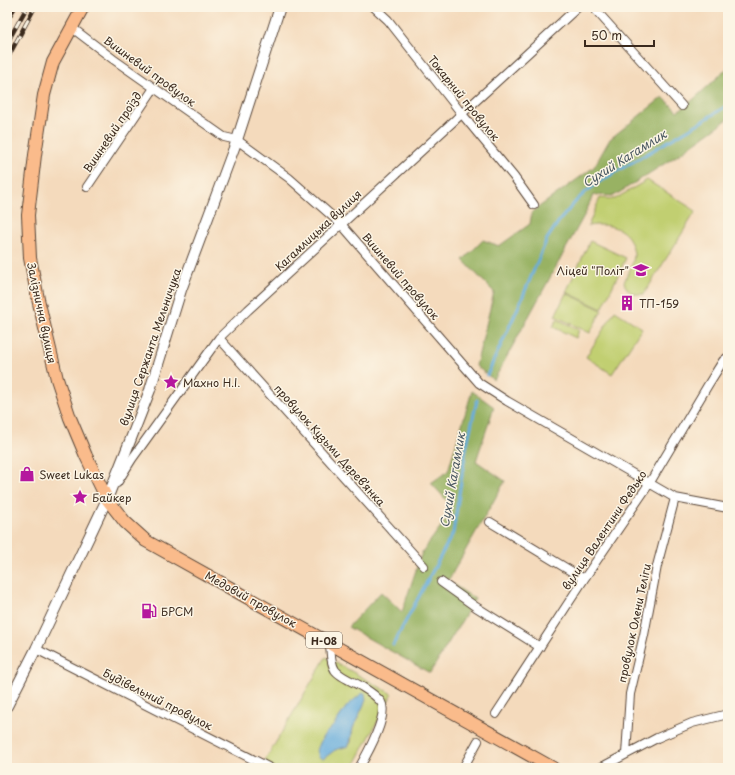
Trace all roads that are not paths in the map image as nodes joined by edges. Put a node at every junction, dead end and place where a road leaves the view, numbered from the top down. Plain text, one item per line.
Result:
1 (82, 7) edge
2 (280, 7) edge
3 (374, 7) edge
4 (578, 7) edge
5 (593, 7) edge
6 (71, 27) junction
7 (154, 88) junction
8 (682, 106) dead end
9 (462, 114) junction
10 (237, 140) junction
11 (87, 187) dead end
12 (534, 205) dead end
13 (341, 224) junction
14 (219, 338) junction
15 (728, 357) edge
16 (650, 484) junction
17 (675, 498) junction
18 (107, 499) junction
19 (728, 508) edge
20 (490, 522) dead end
21 (424, 566) dead end
22 (584, 579) junction
23 (441, 582) dead end
24 (330, 643) junction
25 (540, 647) junction
26 (36, 649) junction
27 (7, 706) edge
28 (496, 714) dead end
29 (728, 714) edge
30 (478, 741) dead end
31 (626, 754) junction
32 (270, 768) edge
33 (359, 768) edge
34 (463, 768) edge
35 (552, 768) edge
36 (600, 768) edge

1 - 6 main road, Залізнична вулиця / Н-08
2 - 10 street, вулиця Сержанта Мельничука
3 - 9 street, Токарний провулок
4 - 9 street, Кагамлицька вулиця
5 - 8 street
6 - 7 street, Вишневий провулок
6 - 18 main road, Залізнична вулиця / Н-08
7 - 10 street, Вишневий провулок
7 - 11 street, Вишневий проїзд
9 - 12 street, Токарний провулок
9 - 13 street, Кагамлицька вулиця
10 - 13 street, Вишневий провулок
10 - 18 street, вулиця Сержанта Мельничука
13 - 14 street, Кагамлицька вулиця
13 - 16 street, Вишневий провулок
14 - 18 street, Кагамлицька вулиця
14 - 21 street, провулок Кузьми Деревʼянка
15 - 16 street, вулиця Валентини Федько
16 - 17 street, Вишневий провулок
16 - 22 street, вулиця Валентини Федько
17 - 19 street, Вишневий провулок
17 - 31 street, провулок Олени Теліги
18 - 24 main road, Медовий провулок / Н-08
18 - 26 street, вулиця Сержанта Мельничука
20 - 22 street
22 - 25 street, вулиця Валентини Федько
23 - 25 street
24 - 33 street
24 - 35 main road, Медовий провулок / Н-08
25 - 28 street, вулиця Валентини Федько
26 - 27 street, вулиця Сержанта Мельничука
26 - 32 street, Будівельний провулок
29 - 31 street
30 - 34 street
31 - 36 street

